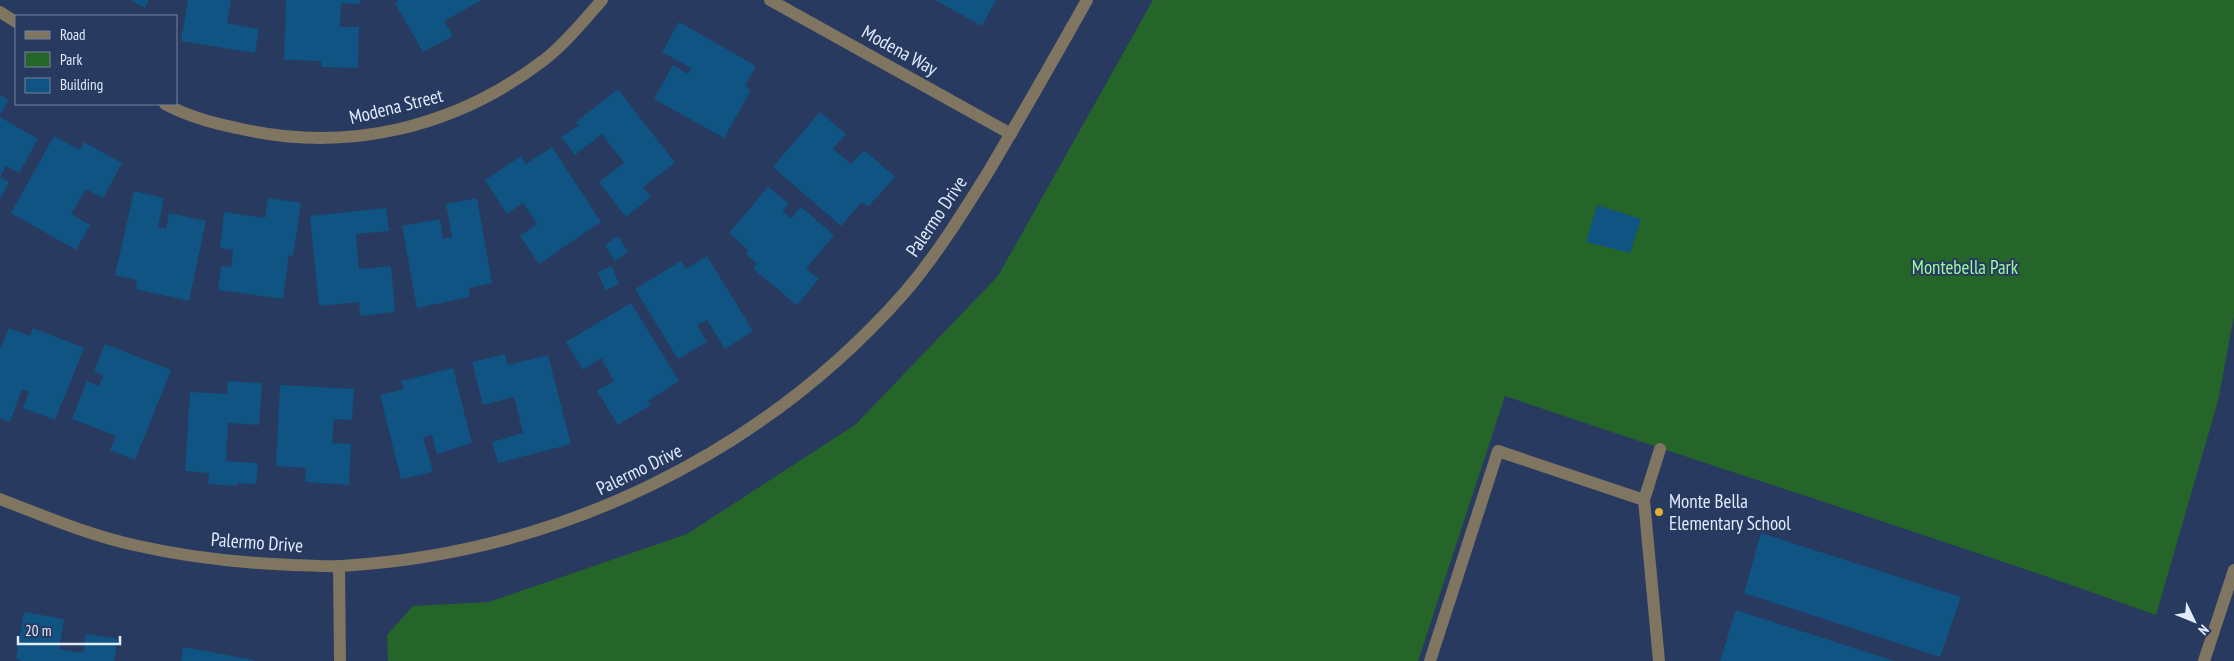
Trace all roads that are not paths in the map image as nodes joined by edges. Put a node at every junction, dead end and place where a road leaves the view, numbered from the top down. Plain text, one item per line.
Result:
1 (602, 0) edge
2 (770, 0) edge
3 (1088, 0) edge
4 (0, 12) edge
5 (15, 21) edge
6 (167, 105) edge
7 (1011, 134) junction
8 (1660, 449) dead end
9 (0, 500) edge
10 (1644, 500) junction
11 (339, 566) junction
12 (2234, 570) edge
13 (340, 661) edge
14 (1430, 661) edge
15 (1659, 661) edge
16 (2204, 661) edge

1 - 6 street, Modena Street
2 - 7 street, Modena Way
3 - 7 street, Palermo Drive
4 - 5 street
7 - 11 street, Palermo Drive
8 - 10 street
9 - 11 street, Palermo Drive
10 - 14 street
10 - 15 street
11 - 13 street
12 - 16 street

